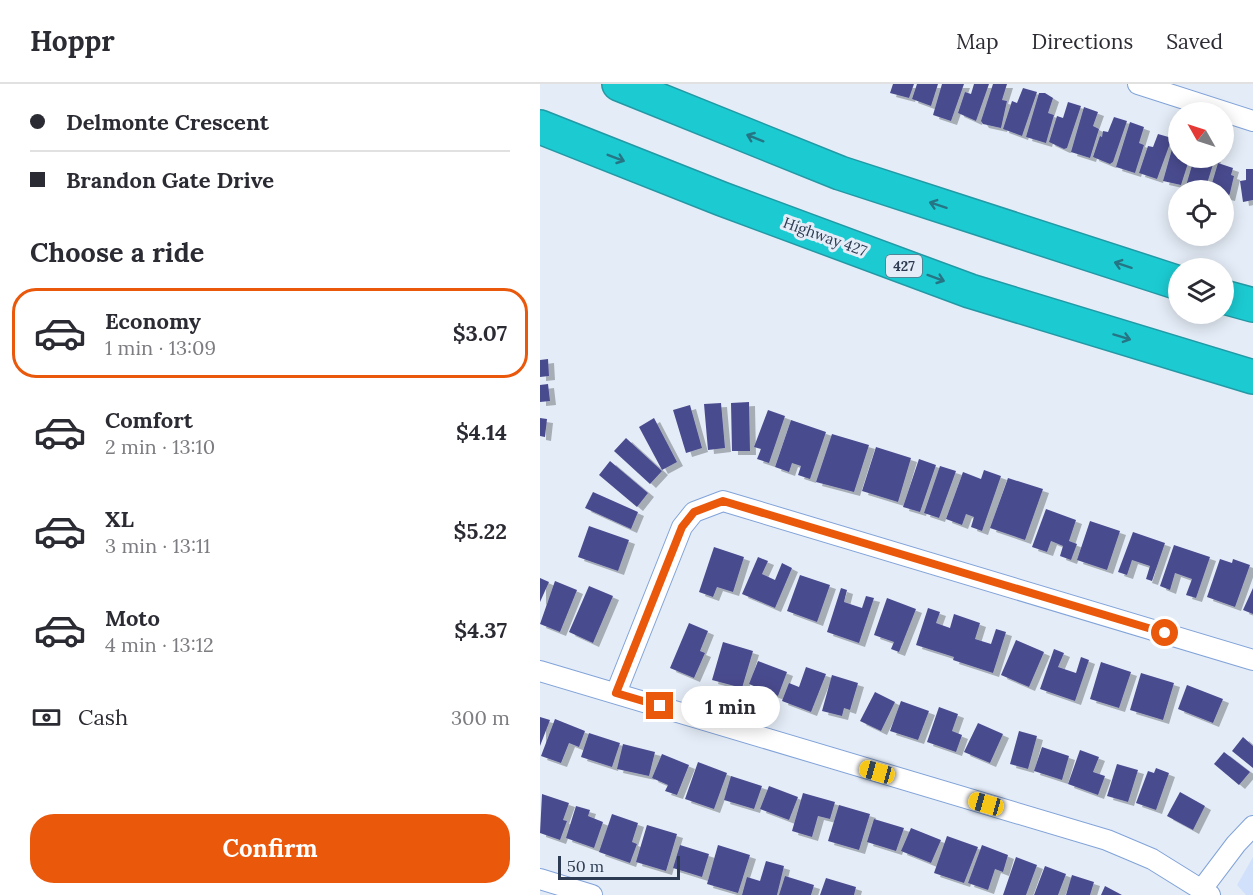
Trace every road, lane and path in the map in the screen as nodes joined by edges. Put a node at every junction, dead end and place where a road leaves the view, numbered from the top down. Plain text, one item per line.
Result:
1 (619, 84) edge
2 (1138, 84) edge
3 (1253, 121) edge
4 (547, 133) edge
5 (1168, 279) edge
6 (1234, 300) edge
7 (1253, 305) edge
8 (1253, 377) edge
9 (1253, 660) edge
10 (540, 671) edge
11 (616, 693) junction
12 (1253, 825) edge
13 (540, 879) edge
14 (1206, 892) edge
15 (592, 895) edge

5 -> 1 highway
2 - 3 street
4 -> 8 highway, Highway 427 / 427
6 - 7 highway
9 - 11 street
10 - 11 street
11 - 14 street
12 - 14 street
13 - 15 street

